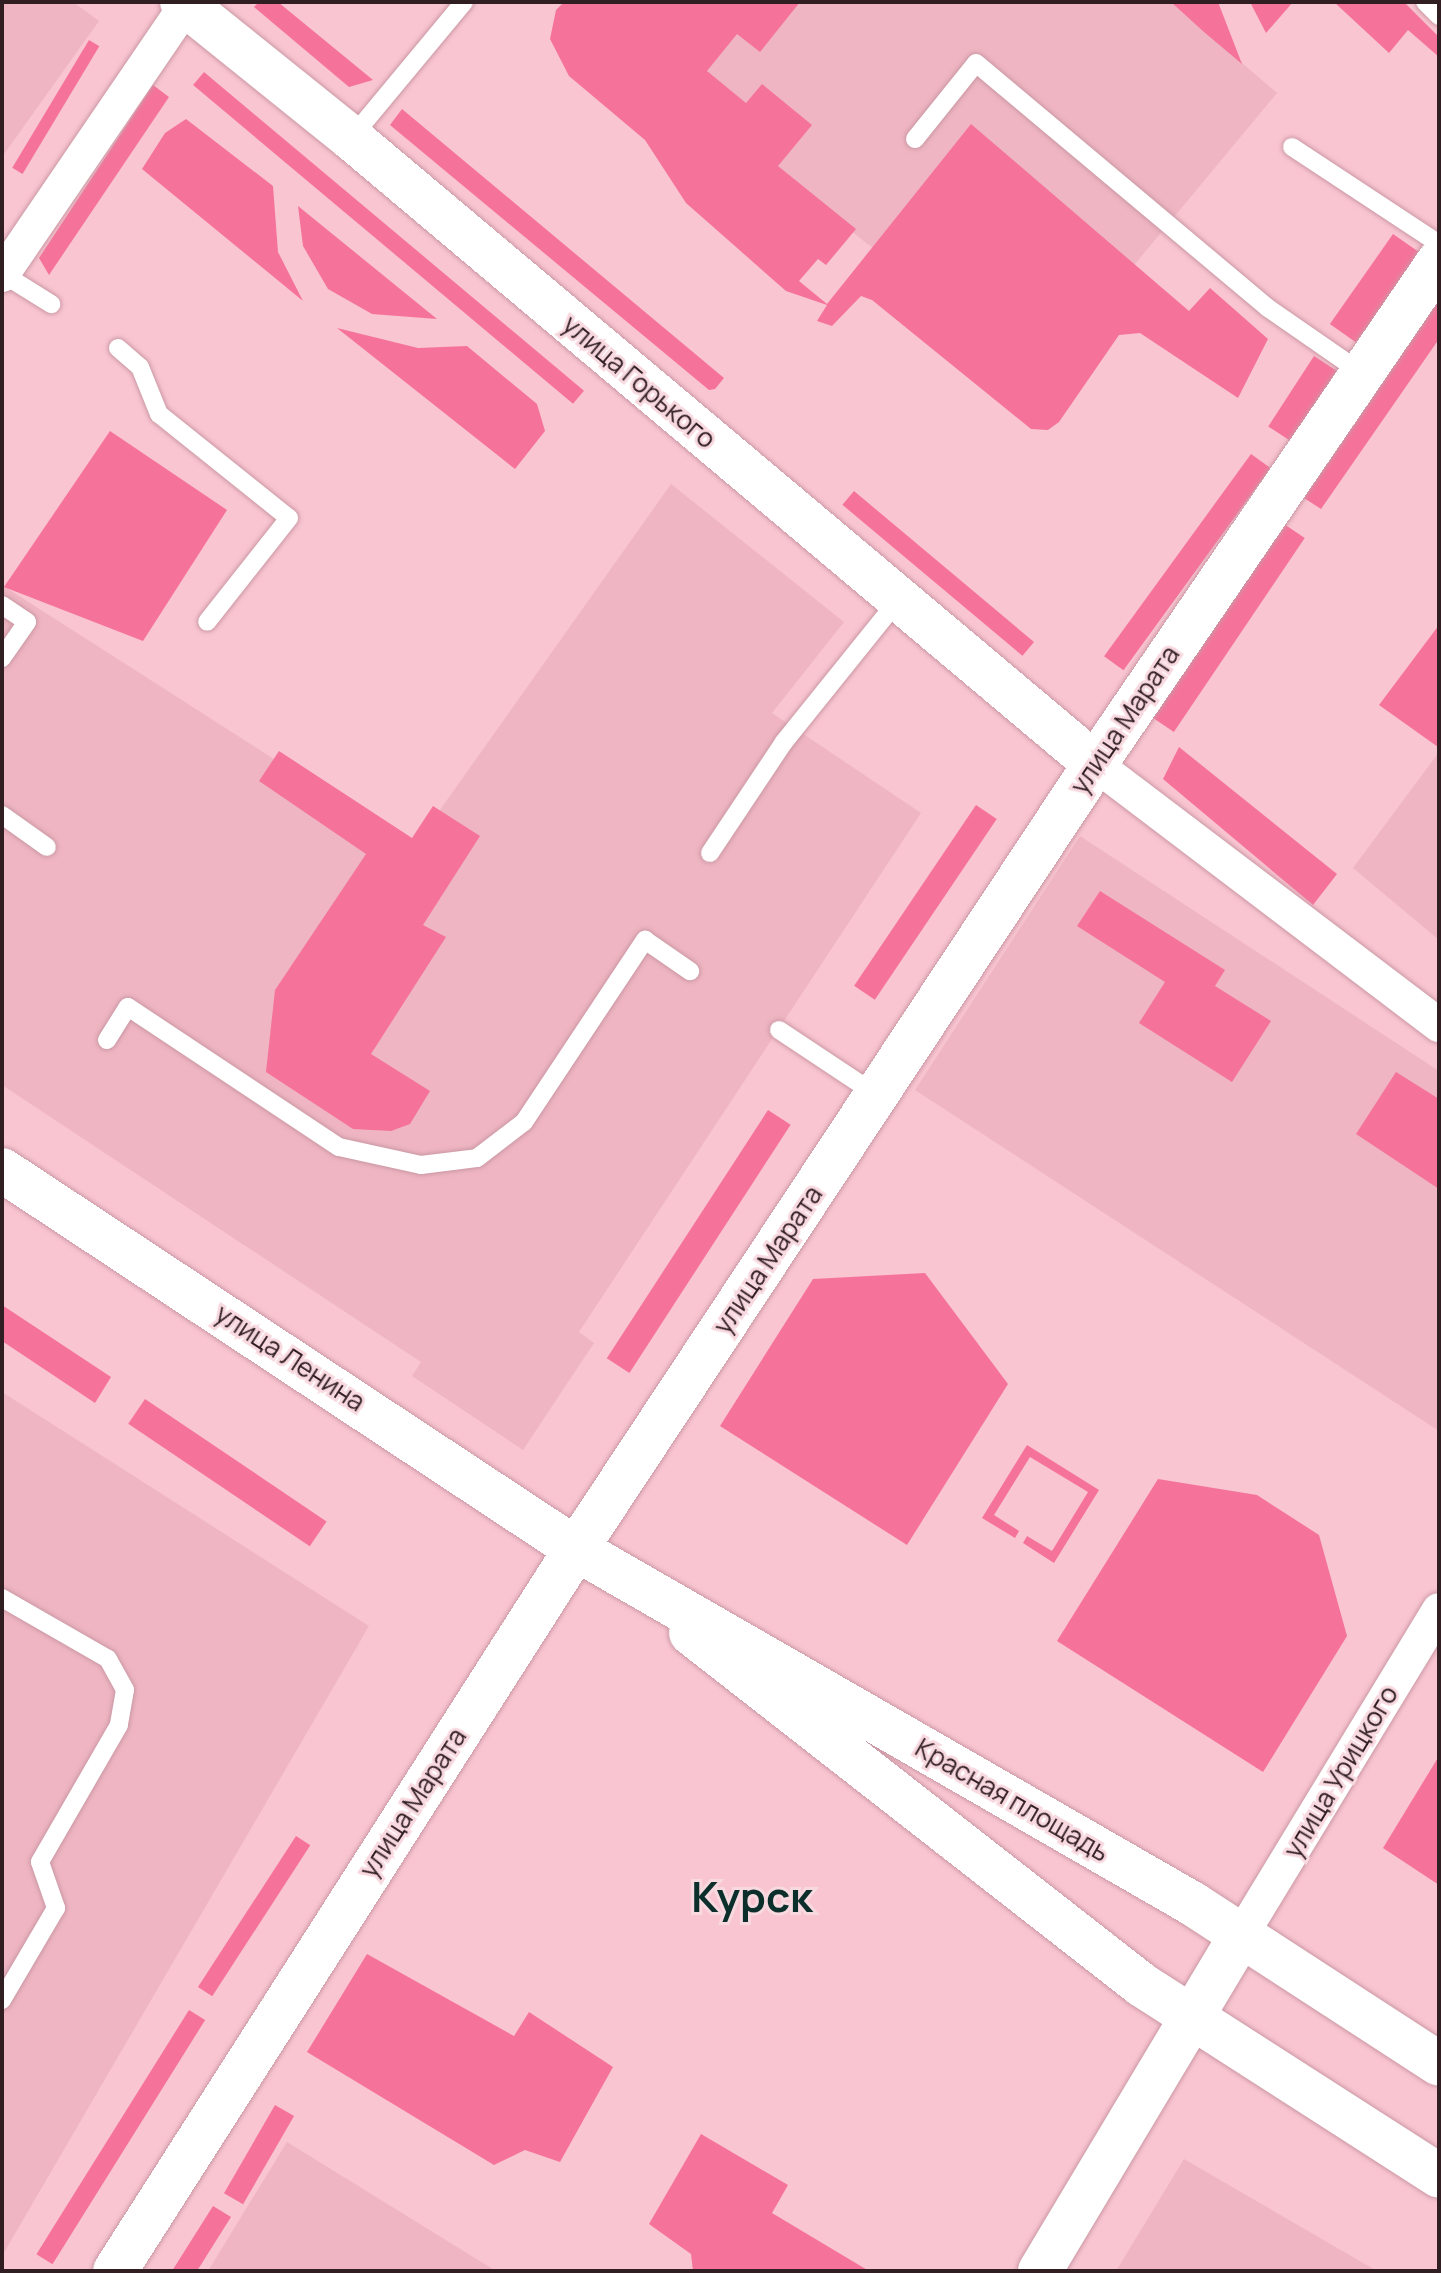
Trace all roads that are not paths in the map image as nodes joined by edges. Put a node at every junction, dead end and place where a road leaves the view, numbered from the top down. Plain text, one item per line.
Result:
1 (464, 2) edge
2 (1425, 2) edge
3 (185, 3) edge
4 (1439, 16) edge
5 (351, 138) junction
6 (915, 139) dead end
7 (1292, 147) dead end
8 (1439, 244) edge
9 (1439, 261) edge
10 (2, 274) edge
11 (51, 304) dead end
12 (118, 348) dead end
13 (1362, 373) junction
14 (898, 600) junction
15 (2, 605) edge
16 (207, 622) dead end
17 (2, 658) edge
18 (1095, 764) junction
19 (2, 815) edge
20 (47, 847) dead end
21 (710, 853) dead end
22 (690, 971) dead end
23 (1439, 1025) edge
24 (779, 1030) dead end
25 (107, 1040) dead end
26 (877, 1095) junction
27 (2, 1170) edge
28 (576, 1549) junction
29 (2, 1598) edge
30 (1439, 1610) edge
31 (1242, 1934) junction
32 (2, 2000) edge
33 (1192, 2017) junction
34 (1439, 2064) edge
35 (1439, 2176) edge
36 (115, 2271) edge
37 (1040, 2271) edge

1 - 5 lane
2 - 4 lane
3 - 5 street, улица Горького
3 - 10 street
5 - 14 street, улица Горького
6 - 13 lane
7 - 8 lane
9 - 13 street, улица Марата
10 - 11 lane
12 - 16 lane
13 - 18 street, улица Марата
14 - 18 street, улица Горького
14 - 21 lane
15 - 17 lane
18 - 23 street
18 - 26 street, улица Марата
19 - 20 lane
22 - 25 lane
24 - 26 lane
26 - 28 street, улица Марата
27 - 28 street, улица Ленина
28 - 31 street, Красная площадь
28 - 33 street
28 - 36 street, улица Марата
29 - 32 lane
30 - 31 street, улица Урицкого
31 - 33 street
31 - 34 street, Красная площадь
33 - 35 street
33 - 37 street

